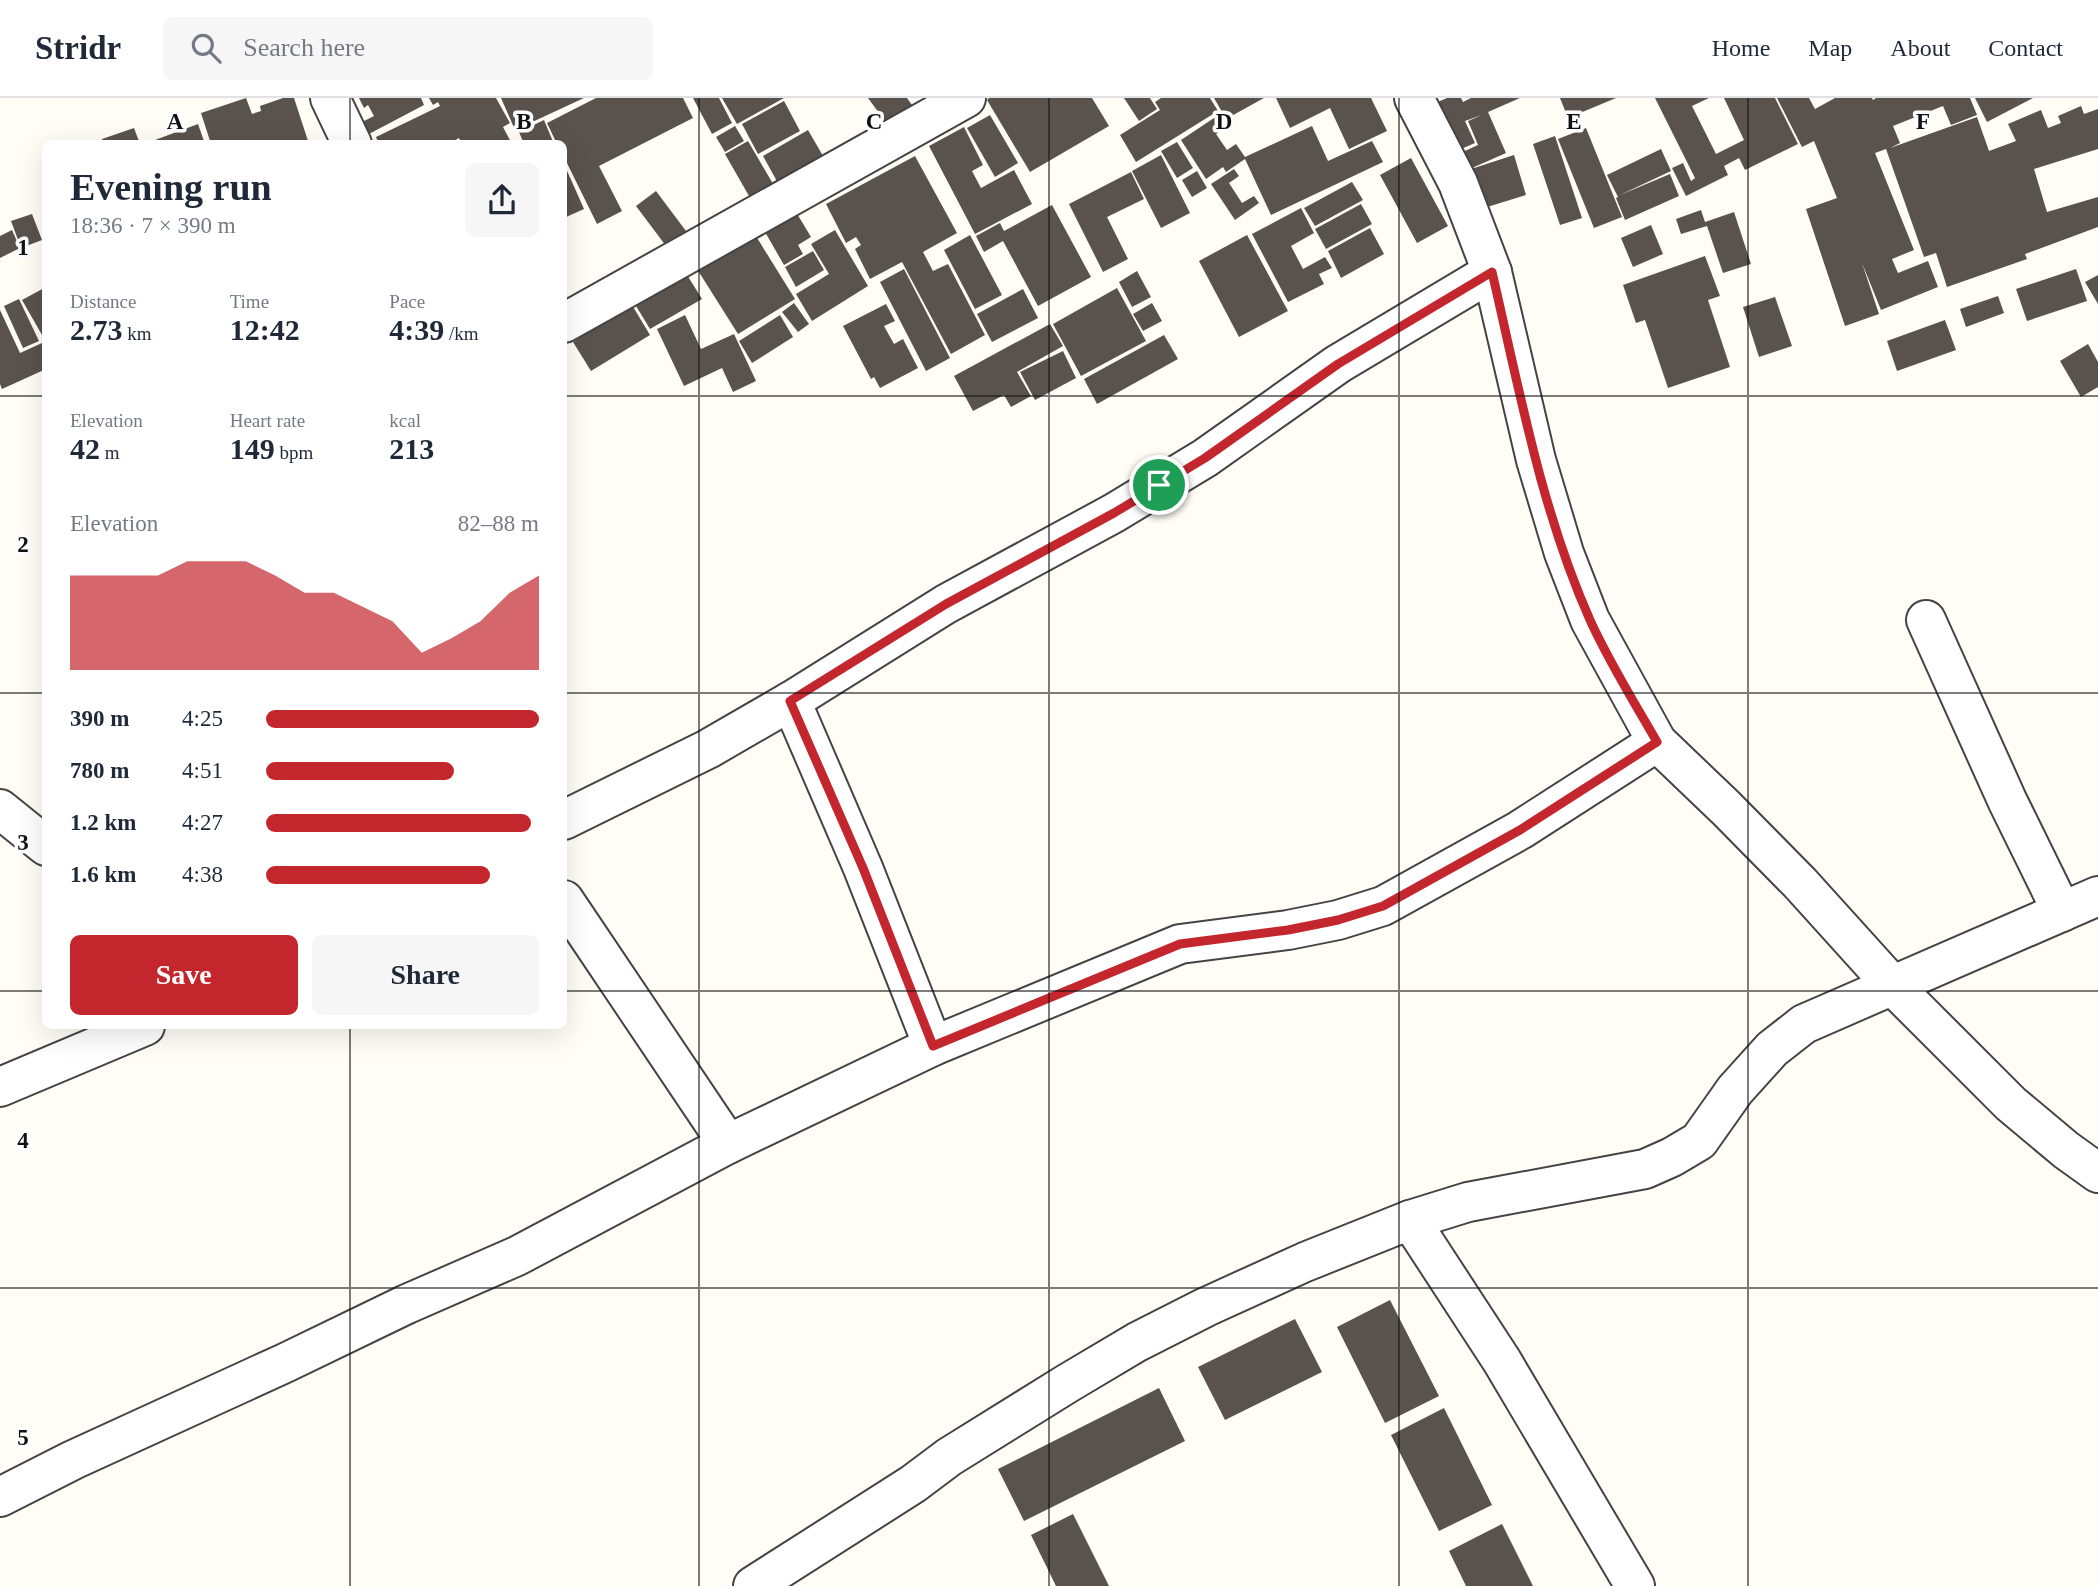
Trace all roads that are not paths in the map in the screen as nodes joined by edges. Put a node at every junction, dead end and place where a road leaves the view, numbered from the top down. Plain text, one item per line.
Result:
1 (330, 98) edge
2 (966, 98) edge
3 (1414, 98) edge
4 (350, 140) edge
5 (1492, 272) junction
6 (567, 321) edge
7 (1926, 620) dead end
8 (790, 701) junction
9 (1657, 742) junction
10 (0, 809) edge
11 (567, 819) edge
12 (42, 843) edge
13 (2098, 896) edge
14 (567, 904) edge
15 (2062, 912) junction
16 (1894, 987) junction
17 (138, 1029) edge
18 (933, 1046) junction
19 (0, 1087) edge
20 (728, 1144) junction
21 (2098, 1173) edge
22 (1410, 1220) junction
23 (0, 1497) edge
24 (753, 1586) edge
25 (1636, 1586) edge

1 - 4 street
2 - 6 street
3 - 5 street
5 - 8 street
5 - 9 street
7 - 15 street
8 - 11 street
8 - 18 street
9 - 16 street
9 - 18 street
10 - 12 street
13 - 15 street
14 - 20 street
15 - 16 street
16 - 21 street
16 - 22 street
17 - 19 street
18 - 20 street
20 - 23 street
22 - 24 street
22 - 25 street

